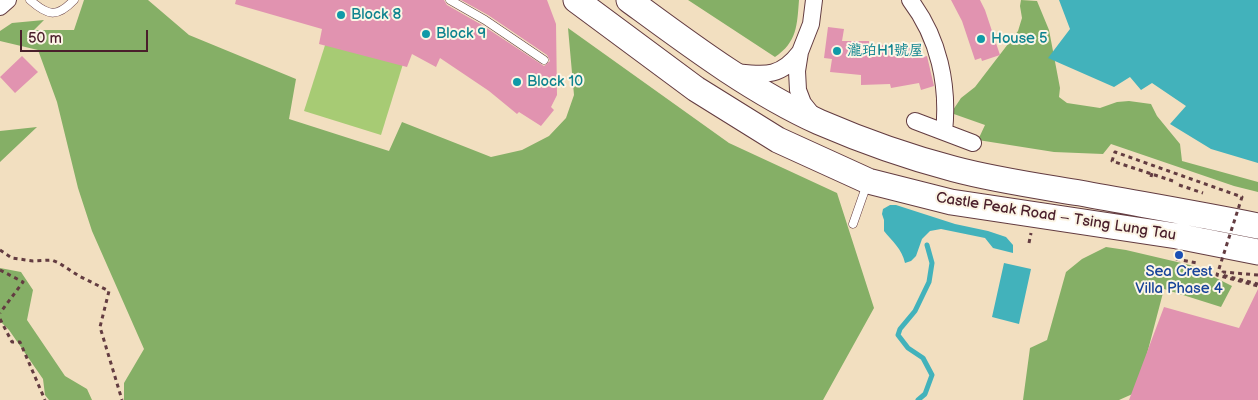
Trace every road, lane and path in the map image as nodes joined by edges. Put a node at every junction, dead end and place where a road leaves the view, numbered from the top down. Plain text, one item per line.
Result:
1 (8, 0) edge
2 (30, 0) edge
3 (74, 0) edge
4 (450, 0) edge
5 (576, 0) edge
6 (630, 0) edge
7 (814, 0) edge
8 (910, 0) edge
9 (0, 6) edge
10 (800, 52) junction
11 (544, 60) dead end
12 (729, 71) junction
13 (817, 121) junction
14 (915, 121) dead end
15 (944, 132) junction
16 (973, 143) dead end
17 (868, 181) junction
18 (1173, 181) dead end
19 (853, 224) dead end
20 (1258, 226) edge
21 (0, 250) edge
22 (1258, 252) edge
23 (0, 270) edge
24 (1258, 276) edge
25 (1258, 285) edge
26 (0, 313) edge
27 (0, 319) edge
28 (45, 400) edge
29 (122, 400) edge

1 - 9 street
2 - 3 lane
4 - 11 lane
5 - 17 main road, Castle Peak Road – Tsing Lung Tau
6 - 12 main road, Castle Peak Road – Tsing Lung Tau
7 - 10 street
8 - 15 street
10 - 12 street
10 - 13 street
12 - 13 main road, Castle Peak Road – Tsing Lung Tau
13 - 20 main road, Castle Peak Road – Tsing Lung Tau
14 - 15 street
15 - 16 street
17 - 19 lane
17 - 22 main road, Castle Peak Road – Tsing Lung Tau
18 - 25 path, bridge
21 - 29 path
23 - 26 path
24 - 25 path, bridge
27 - 28 path

